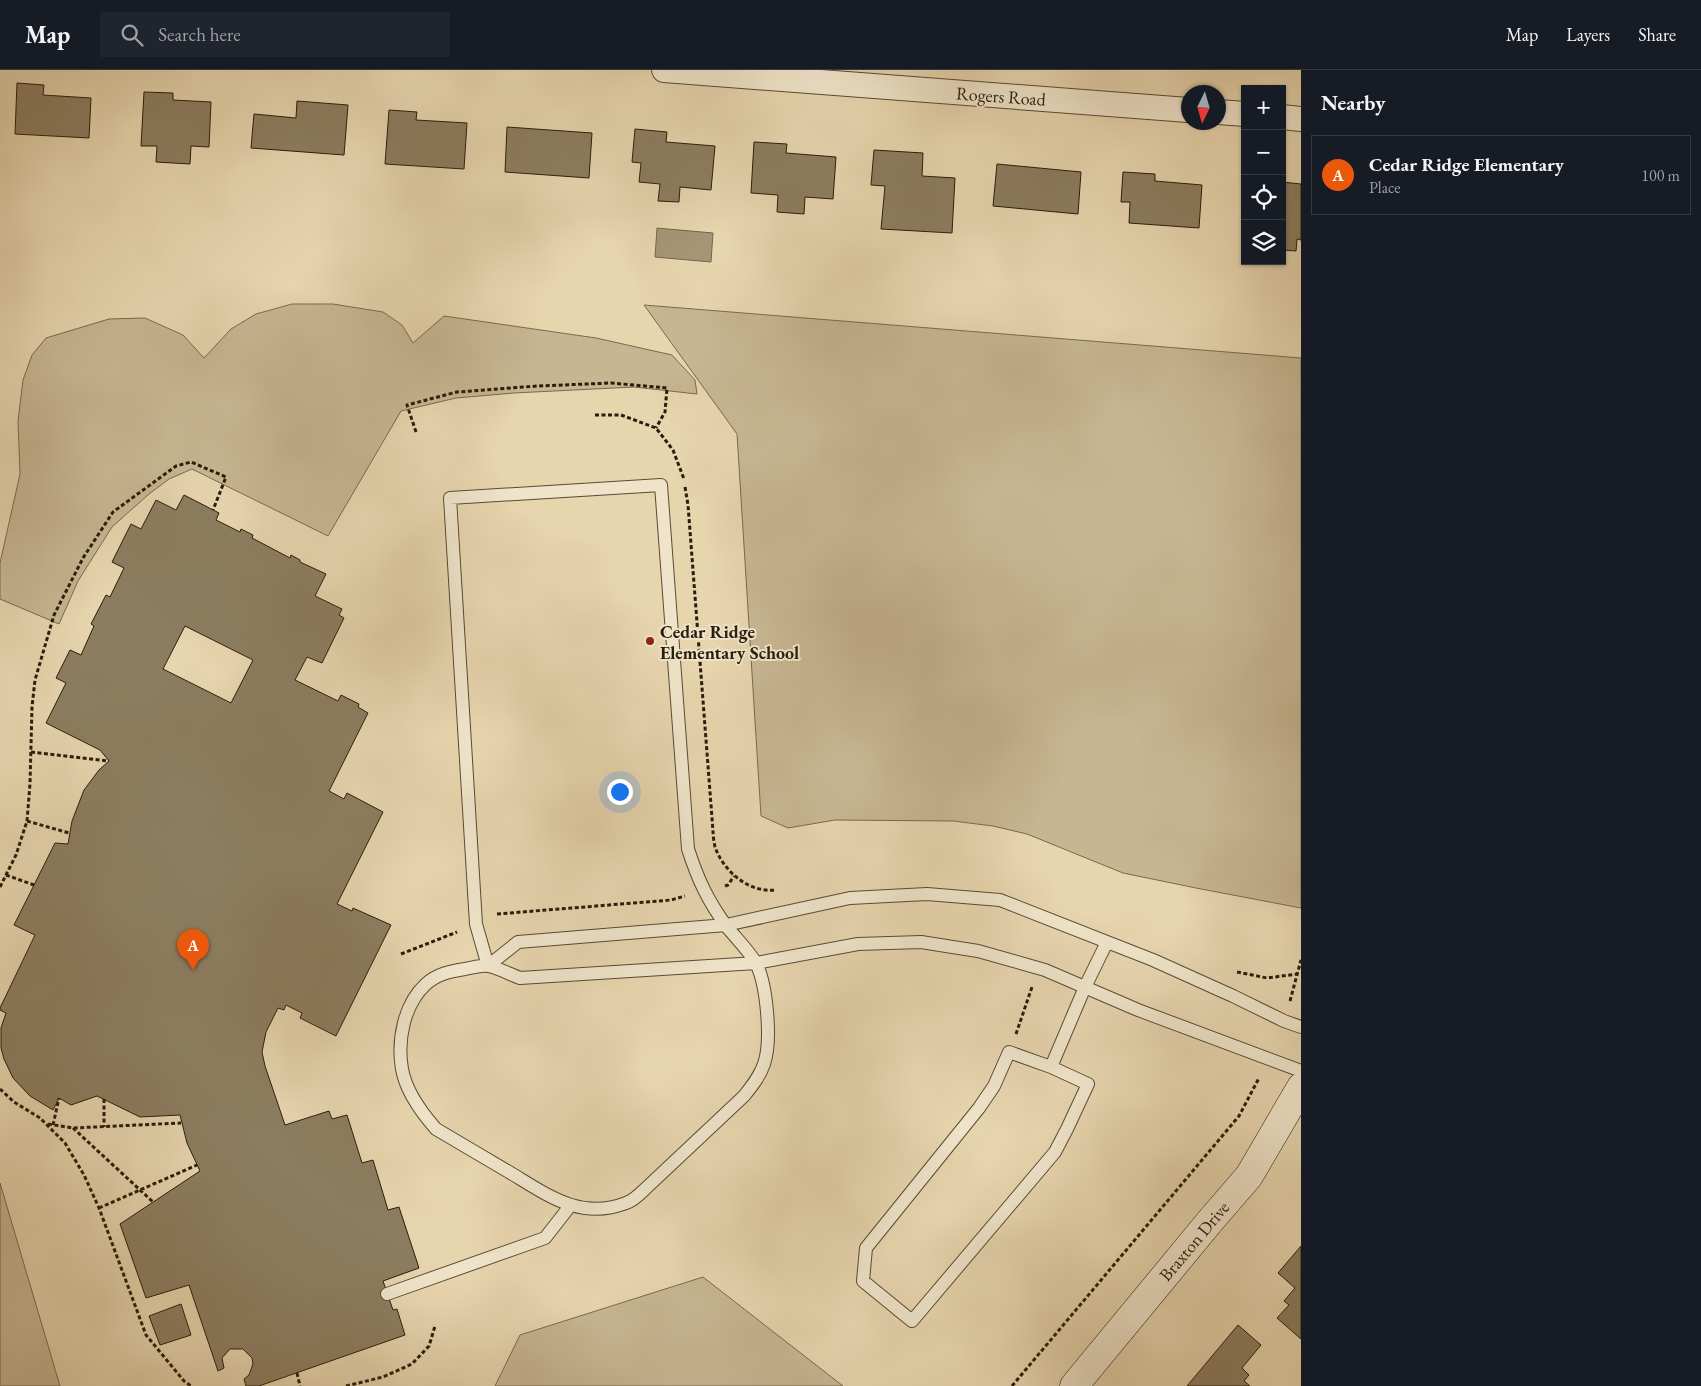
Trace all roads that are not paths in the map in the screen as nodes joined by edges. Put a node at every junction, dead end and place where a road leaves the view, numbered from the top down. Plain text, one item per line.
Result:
1 (677, 71) edge
2 (1181, 109) edge
3 (1226, 113) edge
4 (1241, 114) edge
5 (1286, 117) edge
6 (1301, 118) edge
7 (726, 925) junction
8 (1107, 942) junction
9 (756, 963) junction
10 (488, 966) junction
11 (1085, 987) junction
12 (1301, 1027) edge
13 (1051, 1067) junction
14 (1301, 1070) edge
15 (1301, 1087) edge
16 (570, 1206) junction
17 (387, 1294) dead end
18 (1074, 1386) edge

1 - 2 street, Rogers Road
3 - 4 street
5 - 6 street
7 - 8 lane
7 - 9 lane
7 - 10 lane
7 - 10 lane
8 - 11 lane
8 - 12 lane
9 - 10 lane
9 - 11 lane
9 - 16 lane
10 - 16 lane
11 - 13 lane
11 - 14 lane
13 - 13 lane
15 - 18 street, Braxton Drive
16 - 17 lane

